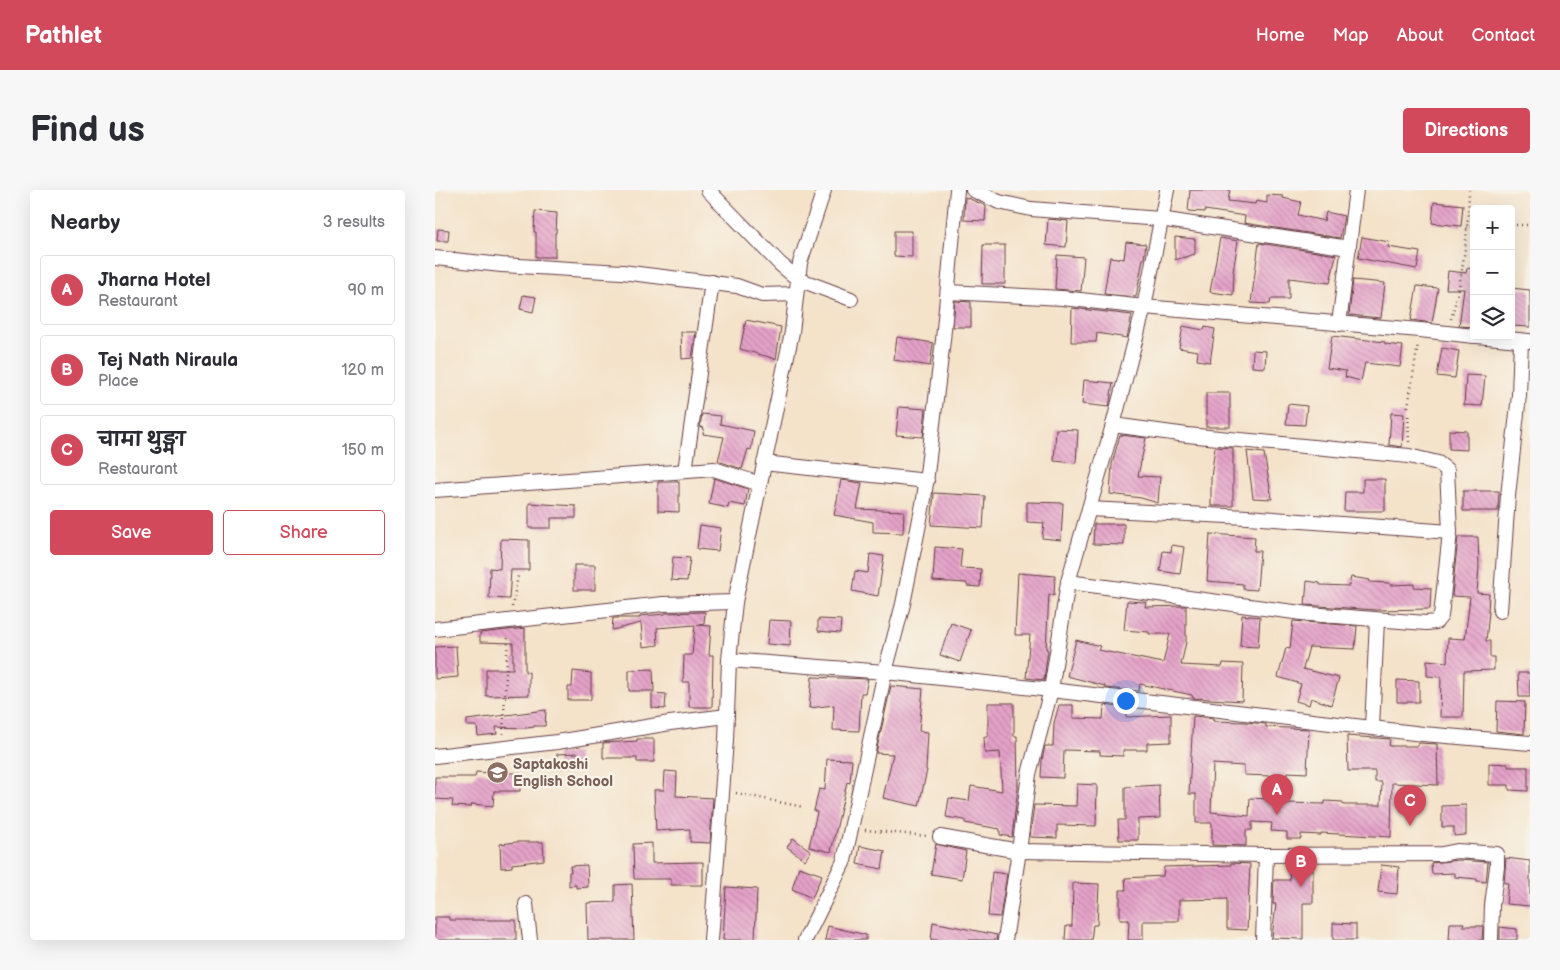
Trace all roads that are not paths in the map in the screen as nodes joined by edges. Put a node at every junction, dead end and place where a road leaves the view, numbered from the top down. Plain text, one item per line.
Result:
1 (708, 190) edge
2 (824, 190) edge
3 (957, 190) edge
4 (973, 190) edge
5 (1167, 190) edge
6 (1356, 190) edge
7 (1160, 219) junction
8 (1349, 248) junction
9 (435, 258) edge
10 (798, 278) junction
11 (712, 282) junction
12 (948, 292) junction
13 (796, 294) junction
14 (851, 299) dead end
15 (1144, 307) junction
16 (1339, 324) junction
17 (1470, 335) edge
18 (1526, 341) edge
19 (1113, 425) junction
20 (764, 462) junction
21 (685, 471) junction
22 (927, 481) junction
23 (760, 484) junction
24 (435, 490) edge
25 (1089, 509) junction
26 (1450, 532) junction
27 (1068, 582) junction
28 (735, 602) junction
29 (1499, 611) dead end
30 (1377, 620) junction
31 (435, 629) edge
32 (729, 660) junction
33 (885, 672) junction
34 (1051, 690) junction
35 (727, 716) junction
36 (1372, 728) junction
37 (1530, 743) edge
38 (435, 756) edge
39 (941, 837) road end
40 (1019, 850) junction
41 (1266, 855) junction
42 (526, 904) dead end
43 (530, 940) edge
44 (711, 940) edge
45 (805, 940) edge
46 (1005, 940) edge
47 (1263, 940) edge
48 (1491, 940) edge

1 - 10 street
2 - 10 street
3 - 12 street
4 - 7 street
5 - 7 street
6 - 8 street
7 - 8 street
7 - 15 street
8 - 16 street
9 - 11 street
10 - 13 street
10 - 14 street
11 - 13 street
11 - 21 street
12 - 15 street
12 - 22 street
13 - 20 street
15 - 16 street
15 - 19 street
16 - 17 street
18 - 29 street
19 - 25 street
19 - 26 street
20 - 22 street
20 - 23 street
21 - 23 street
21 - 24 street
22 - 33 street
23 - 28 street
25 - 26 street
25 - 27 street
26 - 30 street
27 - 30 street
27 - 34 street
28 - 31 street
28 - 32 street
30 - 36 street
32 - 33 street
32 - 35 street
33 - 34 street
33 - 45 street
34 - 36 street
34 - 40 street
35 - 38 street
35 - 44 street
36 - 37 street
39 - 40 street
40 - 41 street
40 - 46 street
41 - 47 street
41 - 48 street
42 - 43 street

